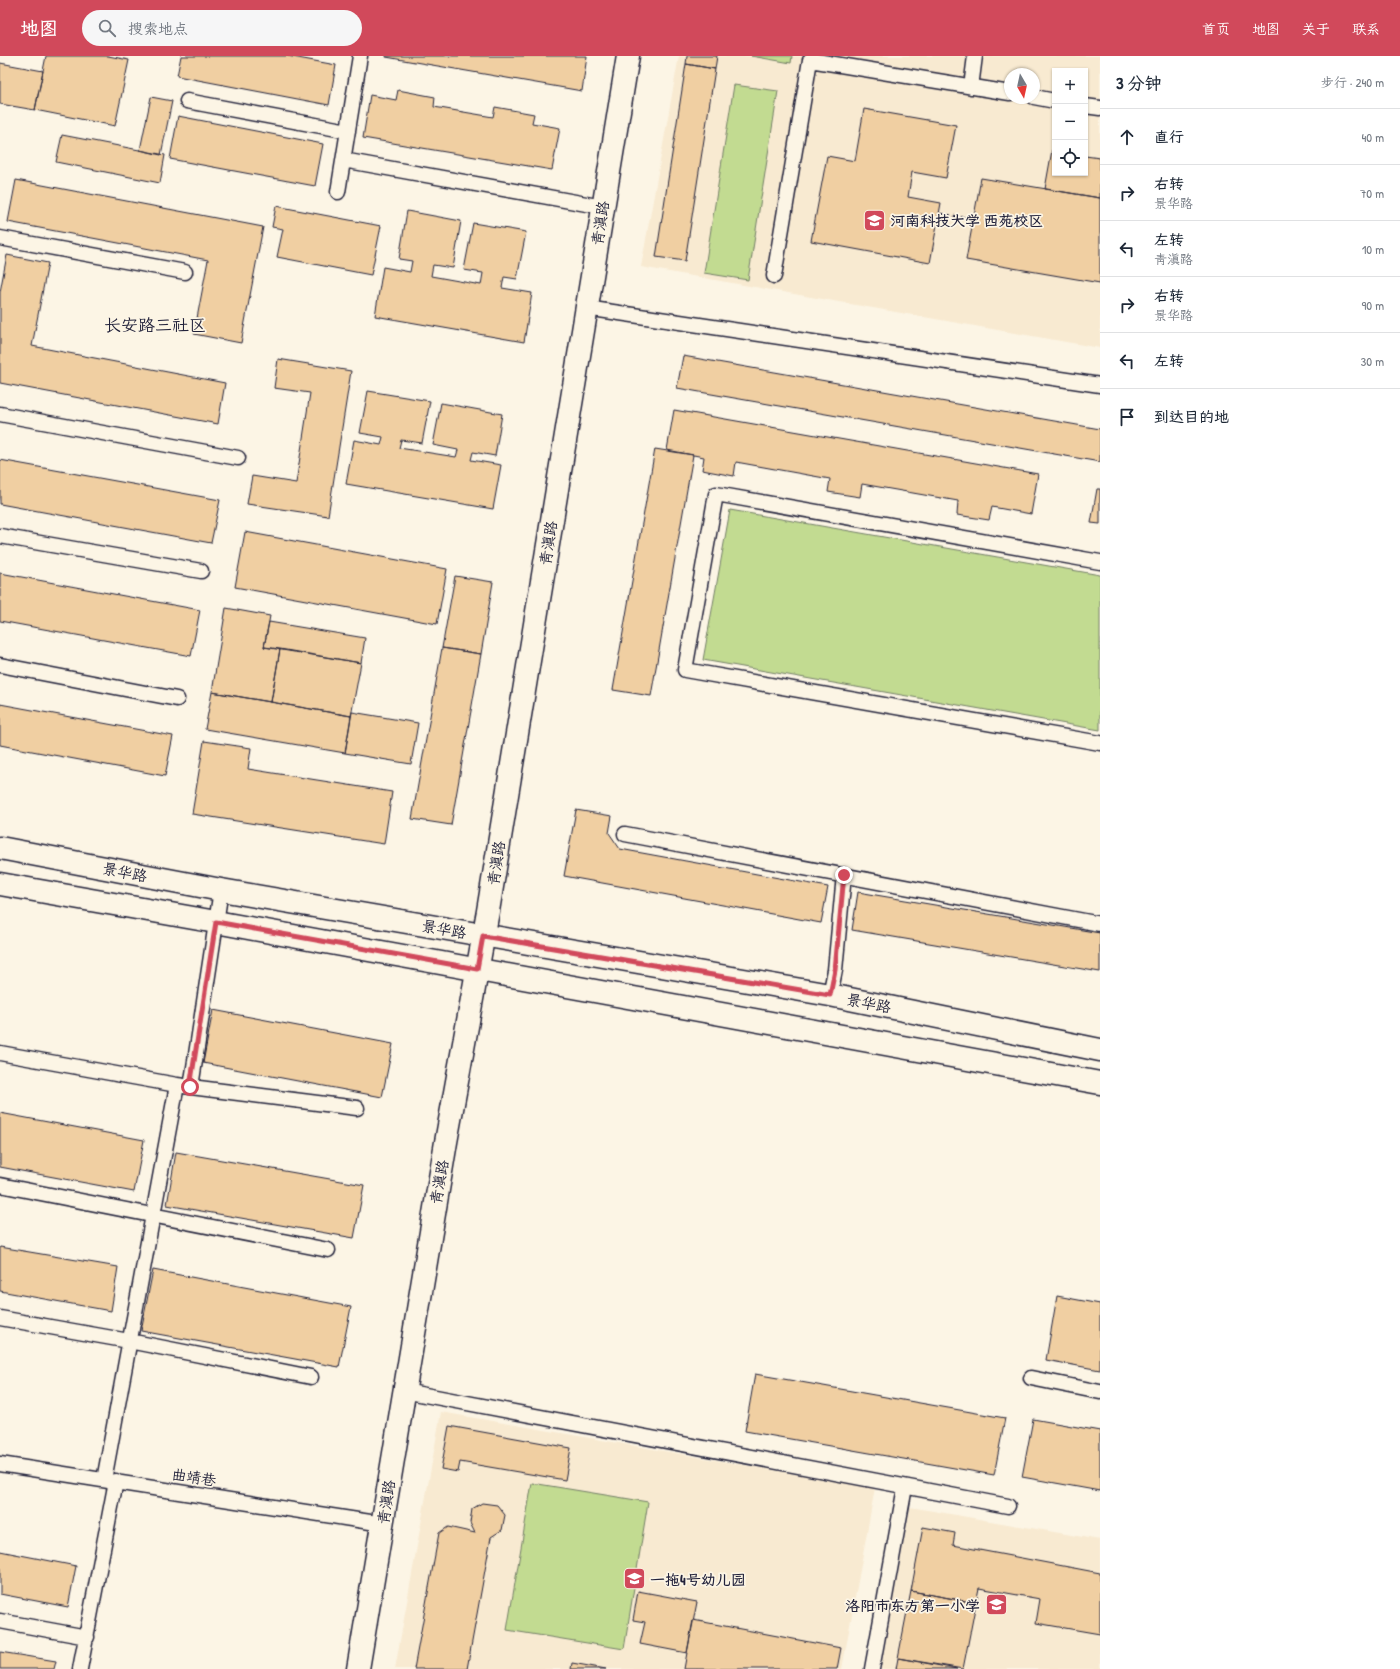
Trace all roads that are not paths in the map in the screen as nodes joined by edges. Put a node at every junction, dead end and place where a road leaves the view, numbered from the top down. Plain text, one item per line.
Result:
1 (360, 56) edge
2 (628, 56) edge
3 (976, 56) edge
4 (971, 87) junction
5 (1004, 92) edge
6 (1040, 98) edge
7 (1052, 100) edge
8 (187, 101) dead end
9 (1088, 106) edge
10 (1100, 108) edge
11 (348, 132) junction
12 (343, 160) junction
13 (338, 192) dead end
14 (603, 207) junction
15 (0, 238) edge
16 (185, 272) dead end
17 (774, 276) dead end
18 (586, 308) junction
19 (1100, 385) edge
20 (0, 414) edge
21 (238, 458) dead end
22 (0, 536) edge
23 (1100, 562) edge
24 (201, 571) dead end
25 (0, 665) edge
26 (177, 699) dead end
27 (1100, 743) edge
28 (625, 834) dead end
29 (0, 848) edge
30 (844, 875) junction
31 (0, 884) edge
32 (221, 890) junction
33 (216, 922) junction
34 (1100, 924) edge
35 (483, 936) junction
36 (477, 969) junction
37 (830, 995) junction
38 (1100, 1050) edge
39 (0, 1053) edge
40 (1100, 1083) edge
41 (184, 1086) junction
42 (357, 1108) dead end
43 (0, 1185) edge
44 (154, 1215) junction
45 (328, 1250) dead end
46 (0, 1318) edge
47 (129, 1341) junction
48 (311, 1377) dead end
49 (1031, 1378) dead end
50 (404, 1391) junction
51 (1100, 1392) edge
52 (0, 1464) edge
53 (110, 1481) junction
54 (905, 1486) junction
55 (1008, 1506) dead end
56 (383, 1524) junction
57 (0, 1621) edge
58 (87, 1637) junction
59 (80, 1669) edge
60 (358, 1669) edge
61 (872, 1669) edge

1 - 11 lane
2 - 14 main road, 青滇路
3 - 4 lane
4 - 5 lane
4 - 17 lane
6 - 7 lane
8 - 11 lane
9 - 10 lane
11 - 12 lane
12 - 13 lane
12 - 14 lane
14 - 18 main road, 青滇路
15 - 16 lane
18 - 19 lane
18 - 35 main road, 青滇路
20 - 21 lane
22 - 24 lane
23 - 27 lane
25 - 26 lane
28 - 30 lane
29 - 32 main road, 景华路
30 - 34 lane
30 - 37 lane
31 - 33 main road
32 - 33 lane
32 - 35 main road, 景华路
33 - 36 main road
33 - 41 lane
35 - 36 main road, 青滇路
35 - 37 main road, 景华路
36 - 40 main road
36 - 50 main road, 青滇路
37 - 38 main road, 景华路
39 - 41 lane
41 - 42 lane
41 - 44 lane
43 - 44 lane
44 - 45 lane
44 - 47 lane
46 - 47 lane
47 - 48 lane
47 - 53 lane
49 - 51 lane
50 - 54 lane
50 - 56 main road, 青滇路
52 - 53 lane, 曲靖巷
53 - 56 lane, 曲靖巷
53 - 58 lane
54 - 55 lane
54 - 61 lane
56 - 60 main road, 青滇路
57 - 58 lane
58 - 59 lane

